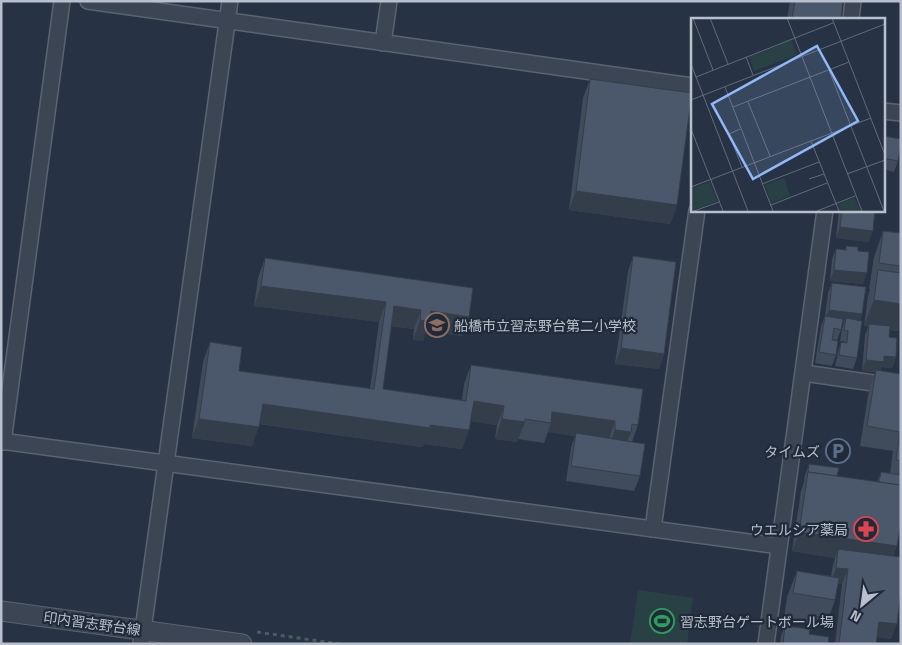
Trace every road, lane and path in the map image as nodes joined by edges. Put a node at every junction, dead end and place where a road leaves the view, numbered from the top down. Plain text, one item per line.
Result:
1 (62, 1) edge
2 (88, 1) edge
3 (230, 1) edge
4 (389, 1) edge
5 (853, 1) edge
6 (851, 18) edge
7 (228, 21) junction
8 (383, 43) junction
9 (691, 86) edge
10 (884, 111) edge
11 (901, 113) edge
12 (697, 211) edge
13 (825, 211) edge
14 (804, 373) junction
15 (901, 387) edge
16 (2, 442) edge
17 (164, 462) junction
18 (653, 529) junction
19 (778, 546) junction
20 (1, 611) edge
21 (142, 637) edge
22 (242, 644) edge
23 (766, 644) edge

1 - 16 street
2 - 7 street
3 - 7 street
4 - 8 street
5 - 6 street
7 - 8 street
7 - 17 street
8 - 9 street
10 - 11 street
12 - 18 street
13 - 14 street
14 - 15 street
14 - 19 street
16 - 17 street
17 - 18 street
17 - 21 street
18 - 19 street
19 - 23 street
20 - 21 street, 印内習志野台線
21 - 22 street, 印内習志野台線

